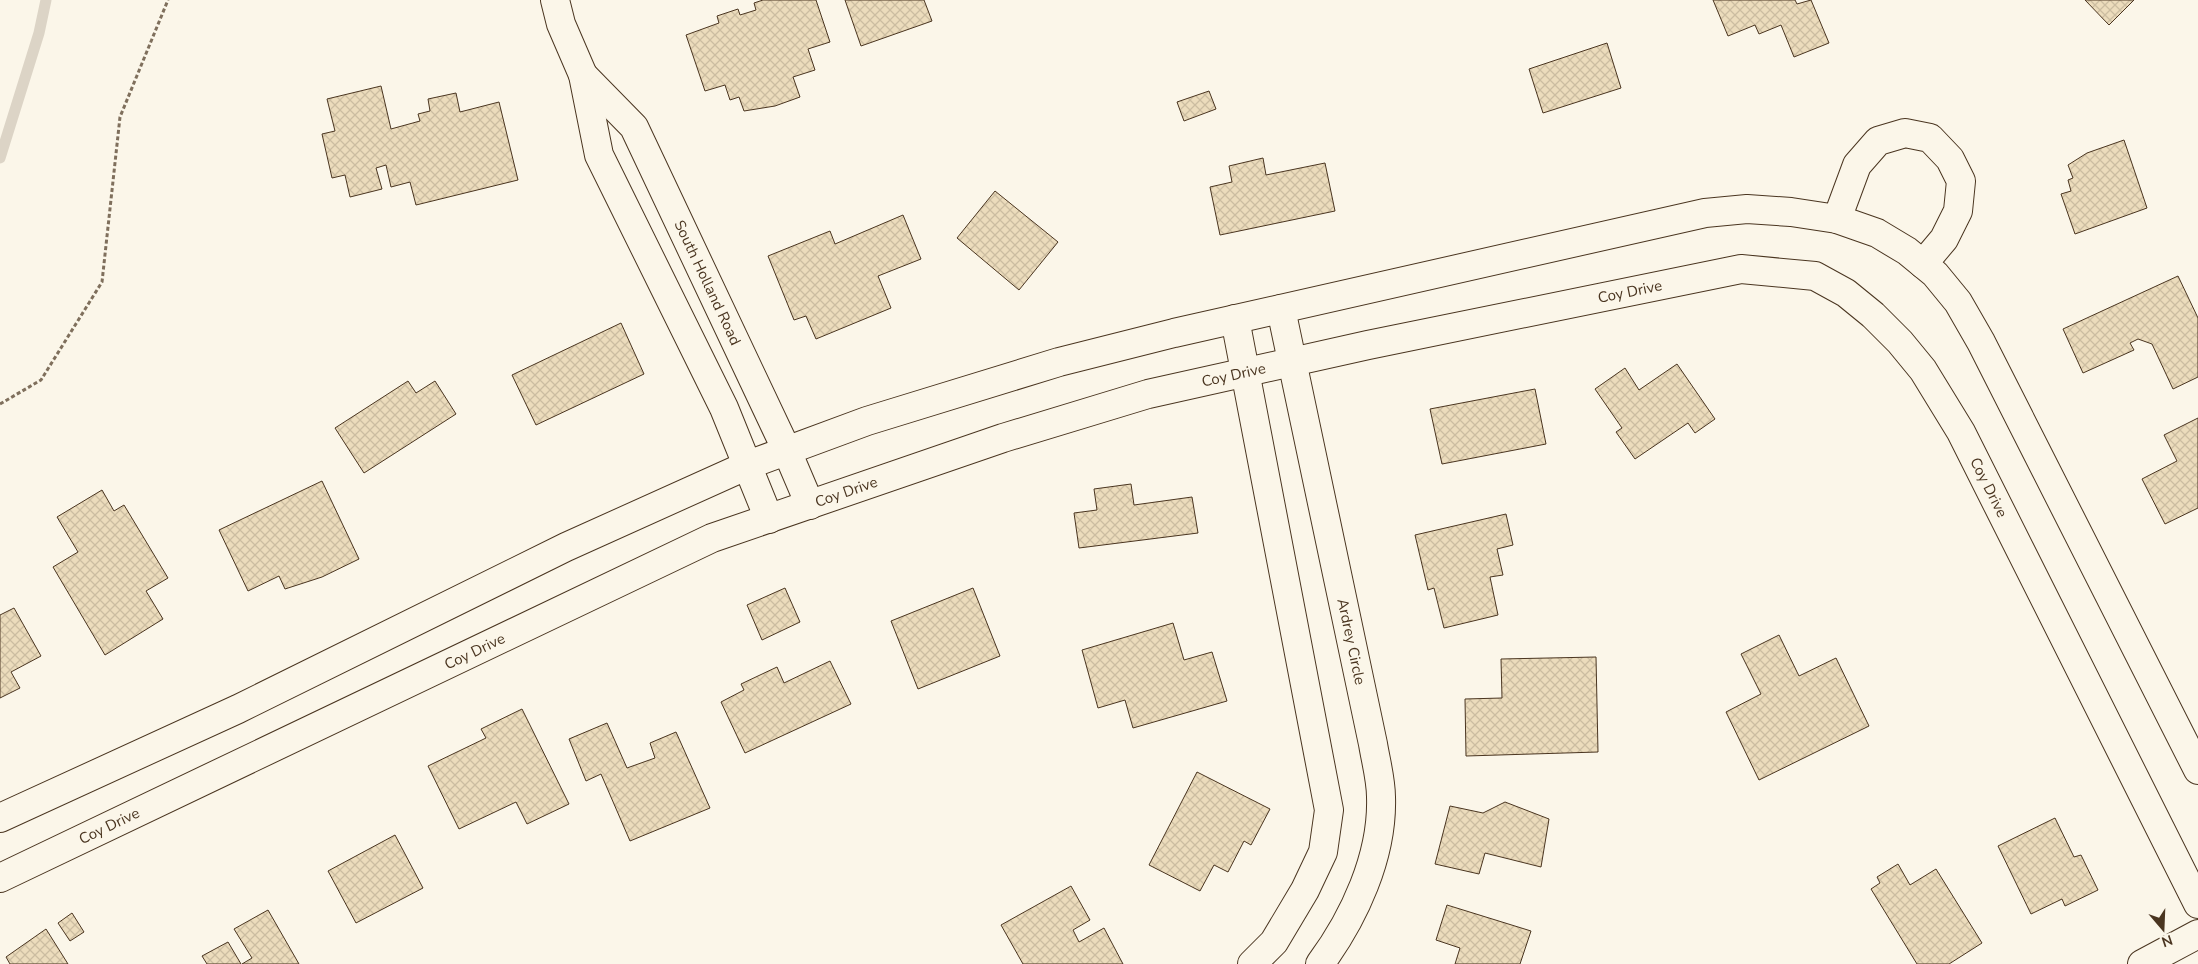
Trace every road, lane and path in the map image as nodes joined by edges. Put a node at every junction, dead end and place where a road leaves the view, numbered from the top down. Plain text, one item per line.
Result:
1 (168, 0) edge
2 (554, 0) edge
3 (583, 75) junction
4 (1837, 219) junction
5 (1923, 264) junction
6 (1281, 309) junction
7 (1236, 320) junction
8 (1292, 363) junction
9 (1245, 373) junction
10 (0, 404) edge
11 (787, 450) junction
12 (748, 465) junction
13 (810, 505) junction
14 (769, 519) junction
15 (2198, 770) edge
16 (0, 818) edge
17 (0, 878) edge
18 (2198, 904) edge
19 (2198, 934) edge
20 (1252, 964) edge
21 (1320, 964) edge
22 (2142, 964) edge

1 - 10 path
2 - 3 street, South Holland Road
3 - 11 street, South Holland Road
3 - 12 street, South Holland Road
4 - 5 street
4 - 5 street
4 - 6 street
5 - 15 street
6 - 7 street
6 - 8 street, Ardrey Circle
7 - 9 street
7 - 11 street
8 - 9 street, Coy Drive
8 - 18 street, Coy Drive
8 - 21 street, Ardrey Circle
9 - 13 street, Coy Drive
9 - 20 street
11 - 12 street
11 - 13 street, South Holland Road
12 - 14 street, South Holland Road
12 - 16 street
13 - 14 street, Coy Drive
14 - 17 street, Coy Drive
19 - 22 street

